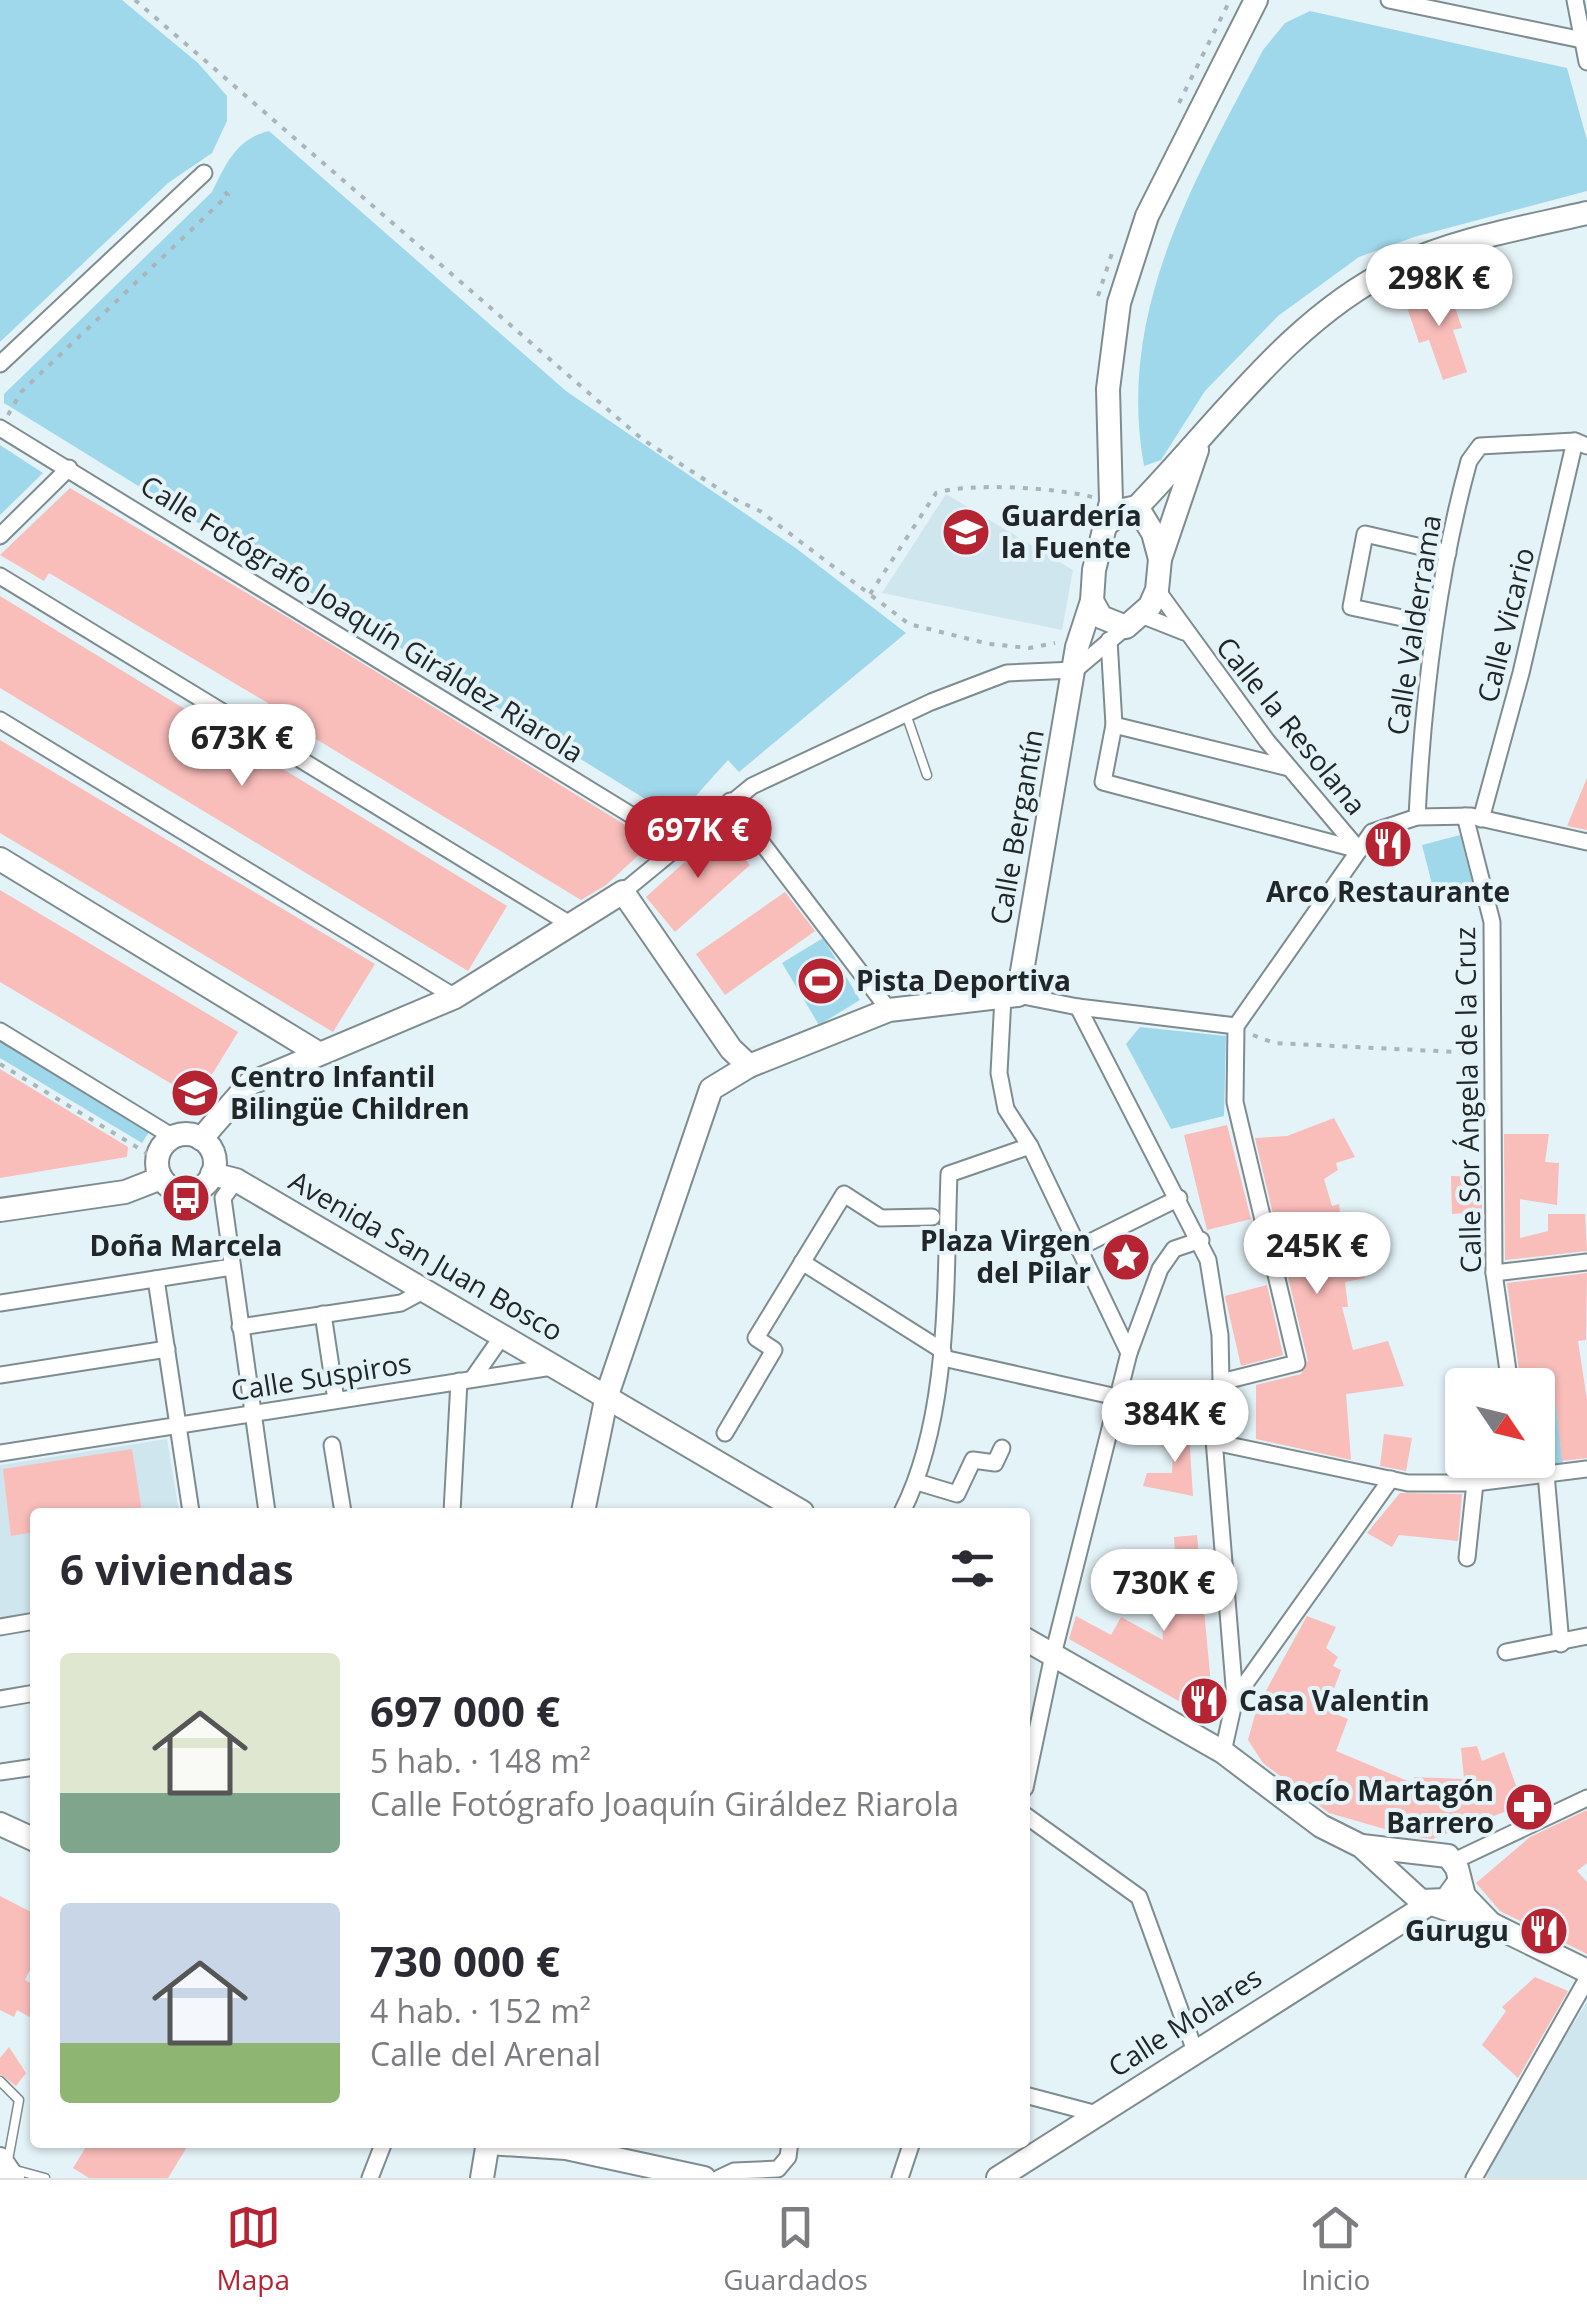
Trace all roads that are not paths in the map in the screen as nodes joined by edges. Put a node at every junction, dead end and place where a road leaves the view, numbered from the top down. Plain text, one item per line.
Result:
1 (1256, 0) edge
2 (1389, 0) edge
3 (1574, 0) edge
4 (1584, 41) edge
5 (1587, 62) edge
6 (204, 173) dead end
7 (1587, 213) edge
8 (0, 364) edge
9 (0, 428) edge
10 (1110, 442) junction
11 (1581, 443) edge
12 (1198, 446) junction
13 (68, 468) junction
14 (1126, 481) junction
15 (1156, 488) junction
16 (1122, 510) junction
17 (0, 536) edge
18 (1448, 553) junction
19 (1160, 559) junction
20 (0, 576) edge
21 (1157, 590) junction
22 (1092, 600) junction
23 (1435, 625) junction
24 (1125, 627) junction
25 (1185, 632) junction
26 (1076, 670) junction
27 (906, 714) junction
28 (0, 720) edge
29 (1114, 726) junction
30 (1290, 768) junction
31 (927, 776) dead end
32 (730, 801) junction
33 (1418, 816) junction
34 (1473, 818) junction
35 (1587, 842) edge
36 (680, 845) junction
37 (1359, 850) junction
38 (0, 859) edge
39 (624, 892) junction
40 (573, 926) junction
41 (455, 996) junction
42 (1011, 996) junction
43 (1078, 1008) junction
44 (890, 1010) junction
45 (1236, 1026) junction
46 (0, 1032) edge
47 (318, 1053) junction
48 (749, 1066) junction
49 (173, 1137) junction
50 (201, 1139) junction
51 (1030, 1146) junction
52 (159, 1169) junction
53 (212, 1174) junction
54 (236, 1180) junction
55 (1180, 1198) junction
56 (0, 1210) edge
57 (932, 1217) dead end
58 (1201, 1240) junction
59 (1078, 1248) junction
60 (802, 1262) junction
61 (1587, 1262) edge
62 (232, 1267) junction
63 (1494, 1273) junction
64 (156, 1279) junction
65 (425, 1290) junction
66 (0, 1302) edge
67 (323, 1314) junction
68 (240, 1327) junction
69 (504, 1335) junction
70 (167, 1350) junction
71 (1129, 1353) junction
72 (943, 1354) junction
73 (556, 1366) junction
74 (1508, 1368) edge
75 (0, 1376) edge
76 (466, 1380) junction
77 (1221, 1382) junction
78 (607, 1395) junction
79 (336, 1400) junction
80 (1120, 1400) junction
81 (252, 1413) junction
82 (176, 1424) junction
83 (725, 1432) dead end
84 (1214, 1435) junction
85 (332, 1445) dead end
86 (1002, 1448) dead end
87 (0, 1453) edge
88 (1587, 1469) edge
89 (1555, 1473) edge
90 (1491, 1478) edge
91 (1546, 1478) edge
92 (1391, 1479) junction
93 (917, 1482) junction
94 (1475, 1483) junction
95 (190, 1508) edge
96 (267, 1508) edge
97 (341, 1508) edge
98 (452, 1508) edge
99 (584, 1508) edge
100 (795, 1508) edge
101 (904, 1508) edge
102 (1467, 1558) dead end
103 (30, 1623) edge
104 (0, 1627) edge
105 (1587, 1636) edge
106 (1030, 1642) edge
107 (1561, 1644) junction
108 (1506, 1652) dead end
109 (1053, 1654) junction
110 (30, 1694) edge
111 (0, 1698) edge
112 (1235, 1698) junction
113 (1223, 1752) junction
114 (1030, 1763) edge
115 (30, 1768) edge
116 (0, 1772) edge
117 (1587, 1798) edge
118 (1030, 1819) edge
119 (0, 1824) edge
120 (30, 1837) edge
121 (1361, 1846) junction
122 (1418, 1855) junction
123 (1456, 1872) junction
124 (1418, 1902) junction
125 (1491, 1924) junction
126 (1587, 1971) edge
127 (1587, 1978) edge
128 (1195, 2051) junction
129 (0, 2081) edge
130 (1030, 2096) edge
131 (1097, 2114) junction
132 (382, 2148) edge
133 (487, 2148) edge
134 (566, 2148) edge
135 (910, 2148) edge
136 (789, 2150) edge
137 (6, 2168) edge
138 (45, 2178) edge
139 (370, 2178) edge
140 (482, 2178) edge
141 (704, 2178) edge
142 (719, 2178) edge
143 (900, 2178) edge
144 (998, 2178) edge
145 (1474, 2178) edge

1 - 10 street
2 - 4 street
3 - 4 street
4 - 5 street
6 - 8 street
7 - 12 street
9 - 13 street, Calle Fotógrafo Joaquín Giráldez Riarola
10 - 14 street
10 - 16 street
11 - 18 street, Calle Valderrama
11 - 34 street, Calle Vicario
12 - 15 street
12 - 19 street
13 - 17 street
13 - 36 street, Calle Fotógrafo Joaquín Giráldez Riarola
14 - 15 street
14 - 16 street
15 - 16 street
16 - 19 street
16 - 22 street, Calle Bergantín
18 - 23 street, Calle Valderrama
18 - 23 street
19 - 21 street
20 - 40 street
21 - 24 street
21 - 25 street, Calle la Resolana
22 - 24 street
22 - 26 street, Calle Bergantín
23 - 33 street, Calle Valderrama
24 - 25 street
24 - 26 street
24 - 29 street
25 - 30 street, Calle la Resolana
26 - 27 street
26 - 42 street, Calle Bergantín
27 - 31 lane
27 - 32 street
28 - 41 street
29 - 30 street
29 - 37 street
30 - 37 street, Calle la Resolana
32 - 36 street
32 - 44 street
33 - 34 street
33 - 37 street
34 - 35 street
34 - 63 street, Calle Sor Ángela de la Cruz
36 - 39 street
37 - 45 street
38 - 47 street
39 - 40 street
39 - 48 street
40 - 41 street
41 - 47 street
42 - 43 street
42 - 44 street
42 - 51 street
43 - 45 street
43 - 55 street
44 - 48 street
45 - 77 street
46 - 49 street
47 - 50 street
48 - 78 street
49 - 50 street
49 - 52 street
50 - 53 street
51 - 59 street
51 - 72 street
52 - 53 street
52 - 56 street
53 - 54 street, Avenida San Juan Bosco
54 - 62 street
54 - 65 street, Avenida San Juan Bosco
55 - 58 street
55 - 59 street
57 - 60 street
58 - 71 street
58 - 77 street
59 - 71 street
60 - 72 street
60 - 83 street
61 - 63 street
62 - 64 street
62 - 68 street
63 - 74 street, Calle Sor Ángela de la Cruz
64 - 66 street
64 - 70 street
65 - 67 street
65 - 69 street, Avenida San Juan Bosco
67 - 68 street
67 - 79 street
68 - 81 street
69 - 73 street, Avenida San Juan Bosco
69 - 76 street
70 - 75 street
70 - 82 street
71 - 80 street
72 - 80 street
72 - 93 street
73 - 76 street, Calle Suspiros
73 - 78 street, Avenida San Juan Bosco
76 - 79 street, Calle Suspiros
76 - 98 street
77 - 84 street
78 - 99 street
78 - 100 street, Avenida San Juan Bosco
79 - 81 street, Calle Suspiros
80 - 84 street
80 - 109 street
81 - 82 street, Calle Suspiros
81 - 96 street
82 - 87 street, Calle Suspiros
82 - 95 street
84 - 92 street
84 - 112 street
85 - 97 street
86 - 93 street
88 - 89 street
90 - 94 street
91 - 107 street
92 - 94 street
92 - 112 street
93 - 101 street
94 - 102 street
103 - 104 street
105 - 107 street
106 - 109 street
107 - 108 street
109 - 113 street
109 - 114 street
110 - 111 street
112 - 113 street
113 - 121 street
115 - 116 street
117 - 123 street
118 - 128 street
119 - 120 street
121 - 122 street
121 - 124 street
122 - 123 street
122 - 124 street
123 - 124 street
123 - 125 street
124 - 125 street
124 - 128 street, Calle Molares
125 - 126 street
127 - 145 street
128 - 131 street, Calle Molares
129 - 137 lane
130 - 131 street
131 - 144 street, Calle Molares
132 - 139 street
133 - 140 street
134 - 141 street
135 - 143 street
136 - 142 street
137 - 138 lane

